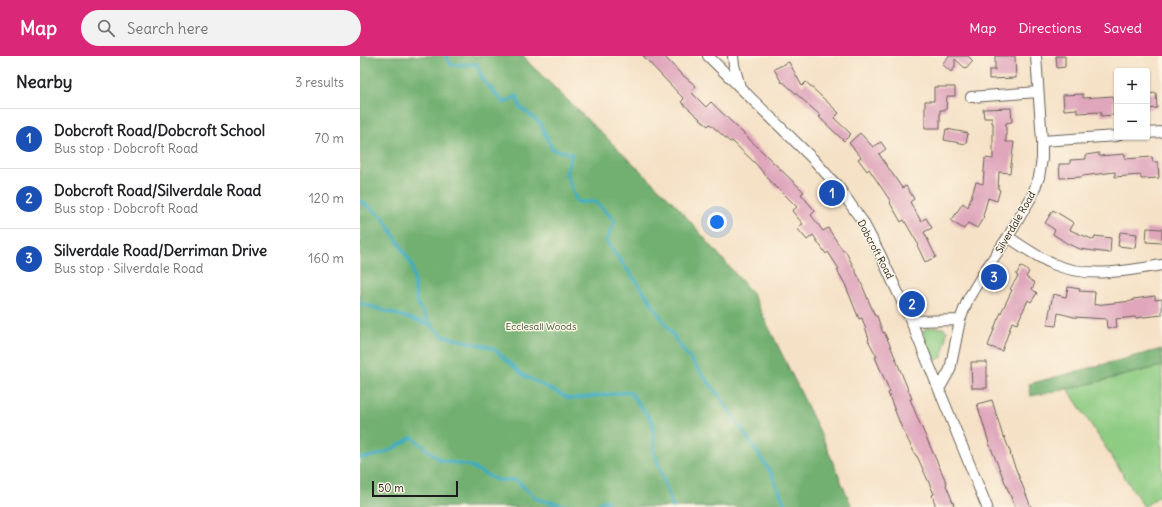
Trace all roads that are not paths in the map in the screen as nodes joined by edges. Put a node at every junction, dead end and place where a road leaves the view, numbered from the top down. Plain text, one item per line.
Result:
1 (708, 56) edge
2 (733, 56) edge
3 (1036, 56) edge
4 (740, 87) junction
5 (1038, 92) junction
6 (971, 96) dead end
7 (1162, 132) edge
8 (1150, 133) edge
9 (1114, 136) edge
10 (1042, 141) junction
11 (1008, 237) junction
12 (1162, 265) edge
13 (960, 320) junction
14 (911, 321) junction
15 (938, 389) junction
16 (987, 507) edge

1 - 4 street, Dobcroft Road
2 - 4 street
3 - 5 street, Silverdale Road
4 - 14 street, Dobcroft Road
5 - 6 street
5 - 10 street, Silverdale Road
7 - 8 street
9 - 10 street
10 - 11 street, Silverdale Road
11 - 12 street
11 - 13 street, Silverdale Road
13 - 14 street
13 - 15 street, Silverdale Road
14 - 15 street, Dobcroft Road
15 - 16 street, Dobcroft Road

